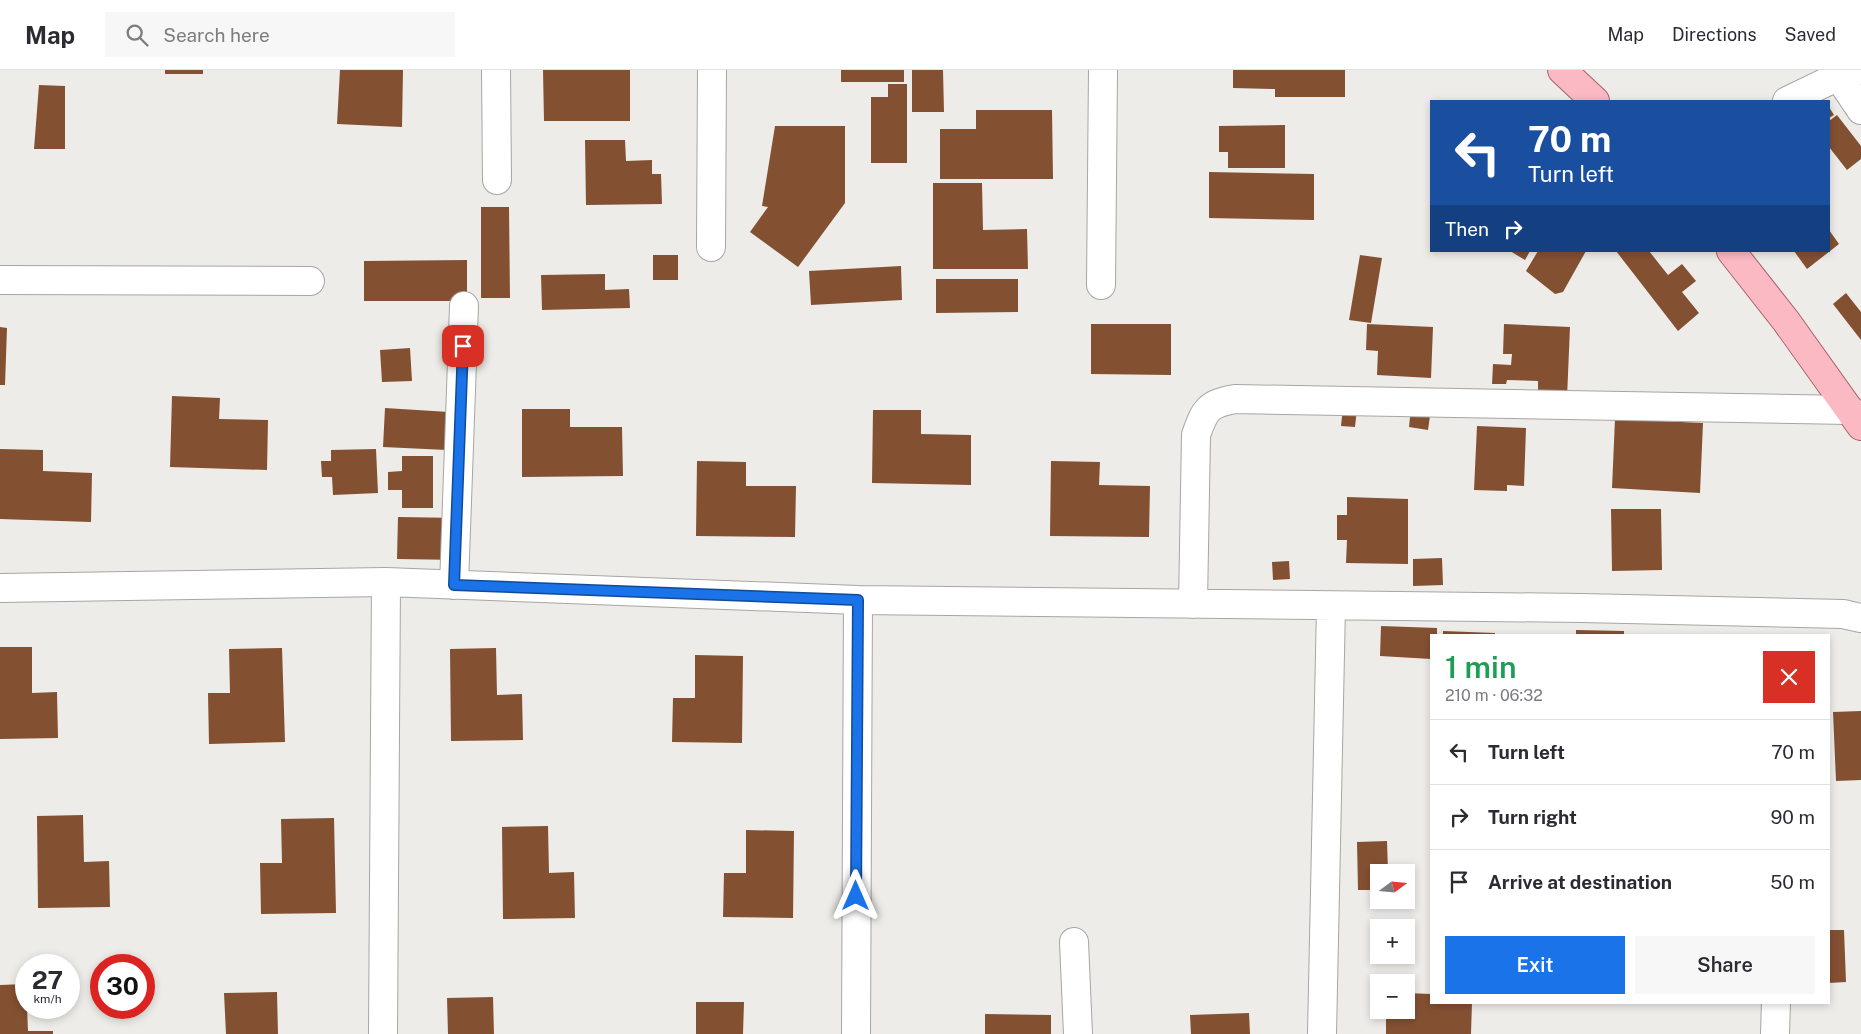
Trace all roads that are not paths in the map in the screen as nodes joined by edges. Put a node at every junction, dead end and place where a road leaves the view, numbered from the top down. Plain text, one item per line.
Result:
1 (496, 70) edge
2 (712, 70) edge
3 (1103, 70) edge
4 (1562, 70) edge
5 (1844, 72) edge
6 (1594, 100) edge
7 (1789, 100) edge
8 (1861, 110) edge
9 (497, 180) dead end
10 (711, 247) dead end
11 (1732, 252) edge
12 (0, 280) edge
13 (310, 281) dead end
14 (1102, 285) dead end
15 (464, 306) dead end
16 (1856, 418) edge
17 (386, 582) junction
18 (454, 585) junction
19 (0, 588) edge
20 (858, 600) junction
21 (1193, 604) junction
22 (1331, 606) junction
23 (1861, 618) edge
24 (1783, 624) edge
25 (1074, 942) dead end
26 (1776, 1004) edge
27 (384, 1034) edge
28 (856, 1034) edge
29 (1078, 1034) edge
30 (1322, 1034) edge
31 (1775, 1034) edge

1 - 9 street
2 - 10 street
3 - 14 street
4 - 6 main road
5 - 7 street
5 - 8 street
11 - 16 main road
12 - 13 street
15 - 18 street
16 - 21 street
17 - 18 street
17 - 19 street
17 - 27 street
18 - 20 street
20 - 21 street
20 - 28 street
21 - 22 street
22 - 24 street
22 - 30 street
23 - 24 street
25 - 29 street
26 - 31 street

